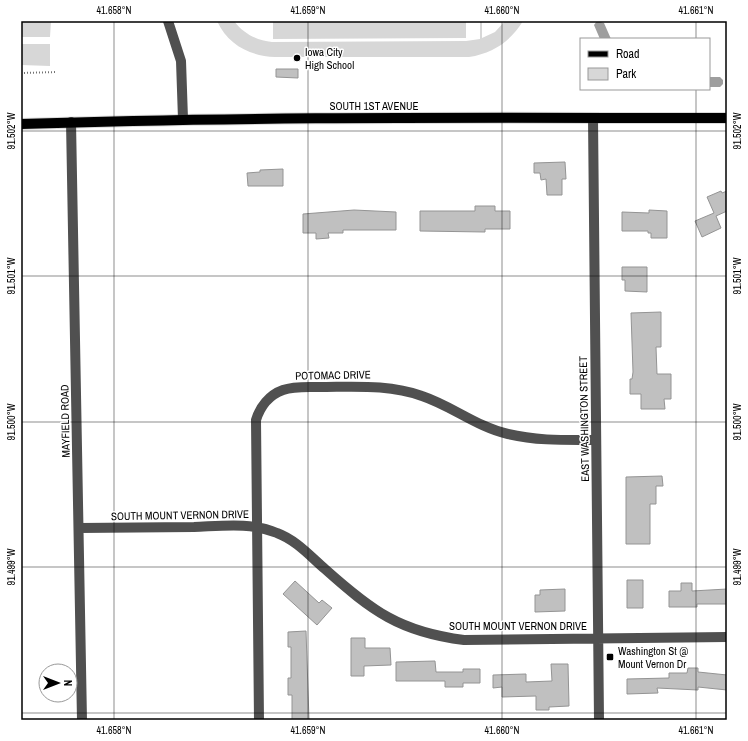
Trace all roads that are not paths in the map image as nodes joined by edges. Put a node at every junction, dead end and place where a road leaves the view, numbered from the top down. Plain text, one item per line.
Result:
1 (168, 21) edge
2 (593, 118) junction
3 (727, 118) edge
4 (183, 119) junction
5 (71, 122) junction
6 (21, 124) edge
7 (596, 440) junction
8 (257, 526) junction
9 (79, 528) junction
10 (727, 637) edge
11 (598, 638) junction
12 (82, 720) edge
13 (259, 720) edge
14 (599, 720) edge

1 - 4 street
2 - 3 main road, SOUTH 1ST AVENUE
2 - 4 main road, SOUTH 1ST AVENUE
2 - 7 street, EAST WASHINGTON STREET
4 - 5 main road, SOUTH 1ST AVENUE
5 - 6 main road, SOUTH 1ST AVENUE
5 - 9 street, MAYFIELD ROAD
7 - 8 street, POTOMAC DRIVE
7 - 11 street, EAST WASHINGTON STREET
8 - 9 street, SOUTH MOUNT VERNON DRIVE
8 - 11 street, SOUTH MOUNT VERNON DRIVE
8 - 13 street, POTOMAC DRIVE
9 - 12 street, MAYFIELD ROAD
10 - 11 street, SOUTH MOUNT VERNON DRIVE
11 - 14 street, EAST WASHINGTON STREET

